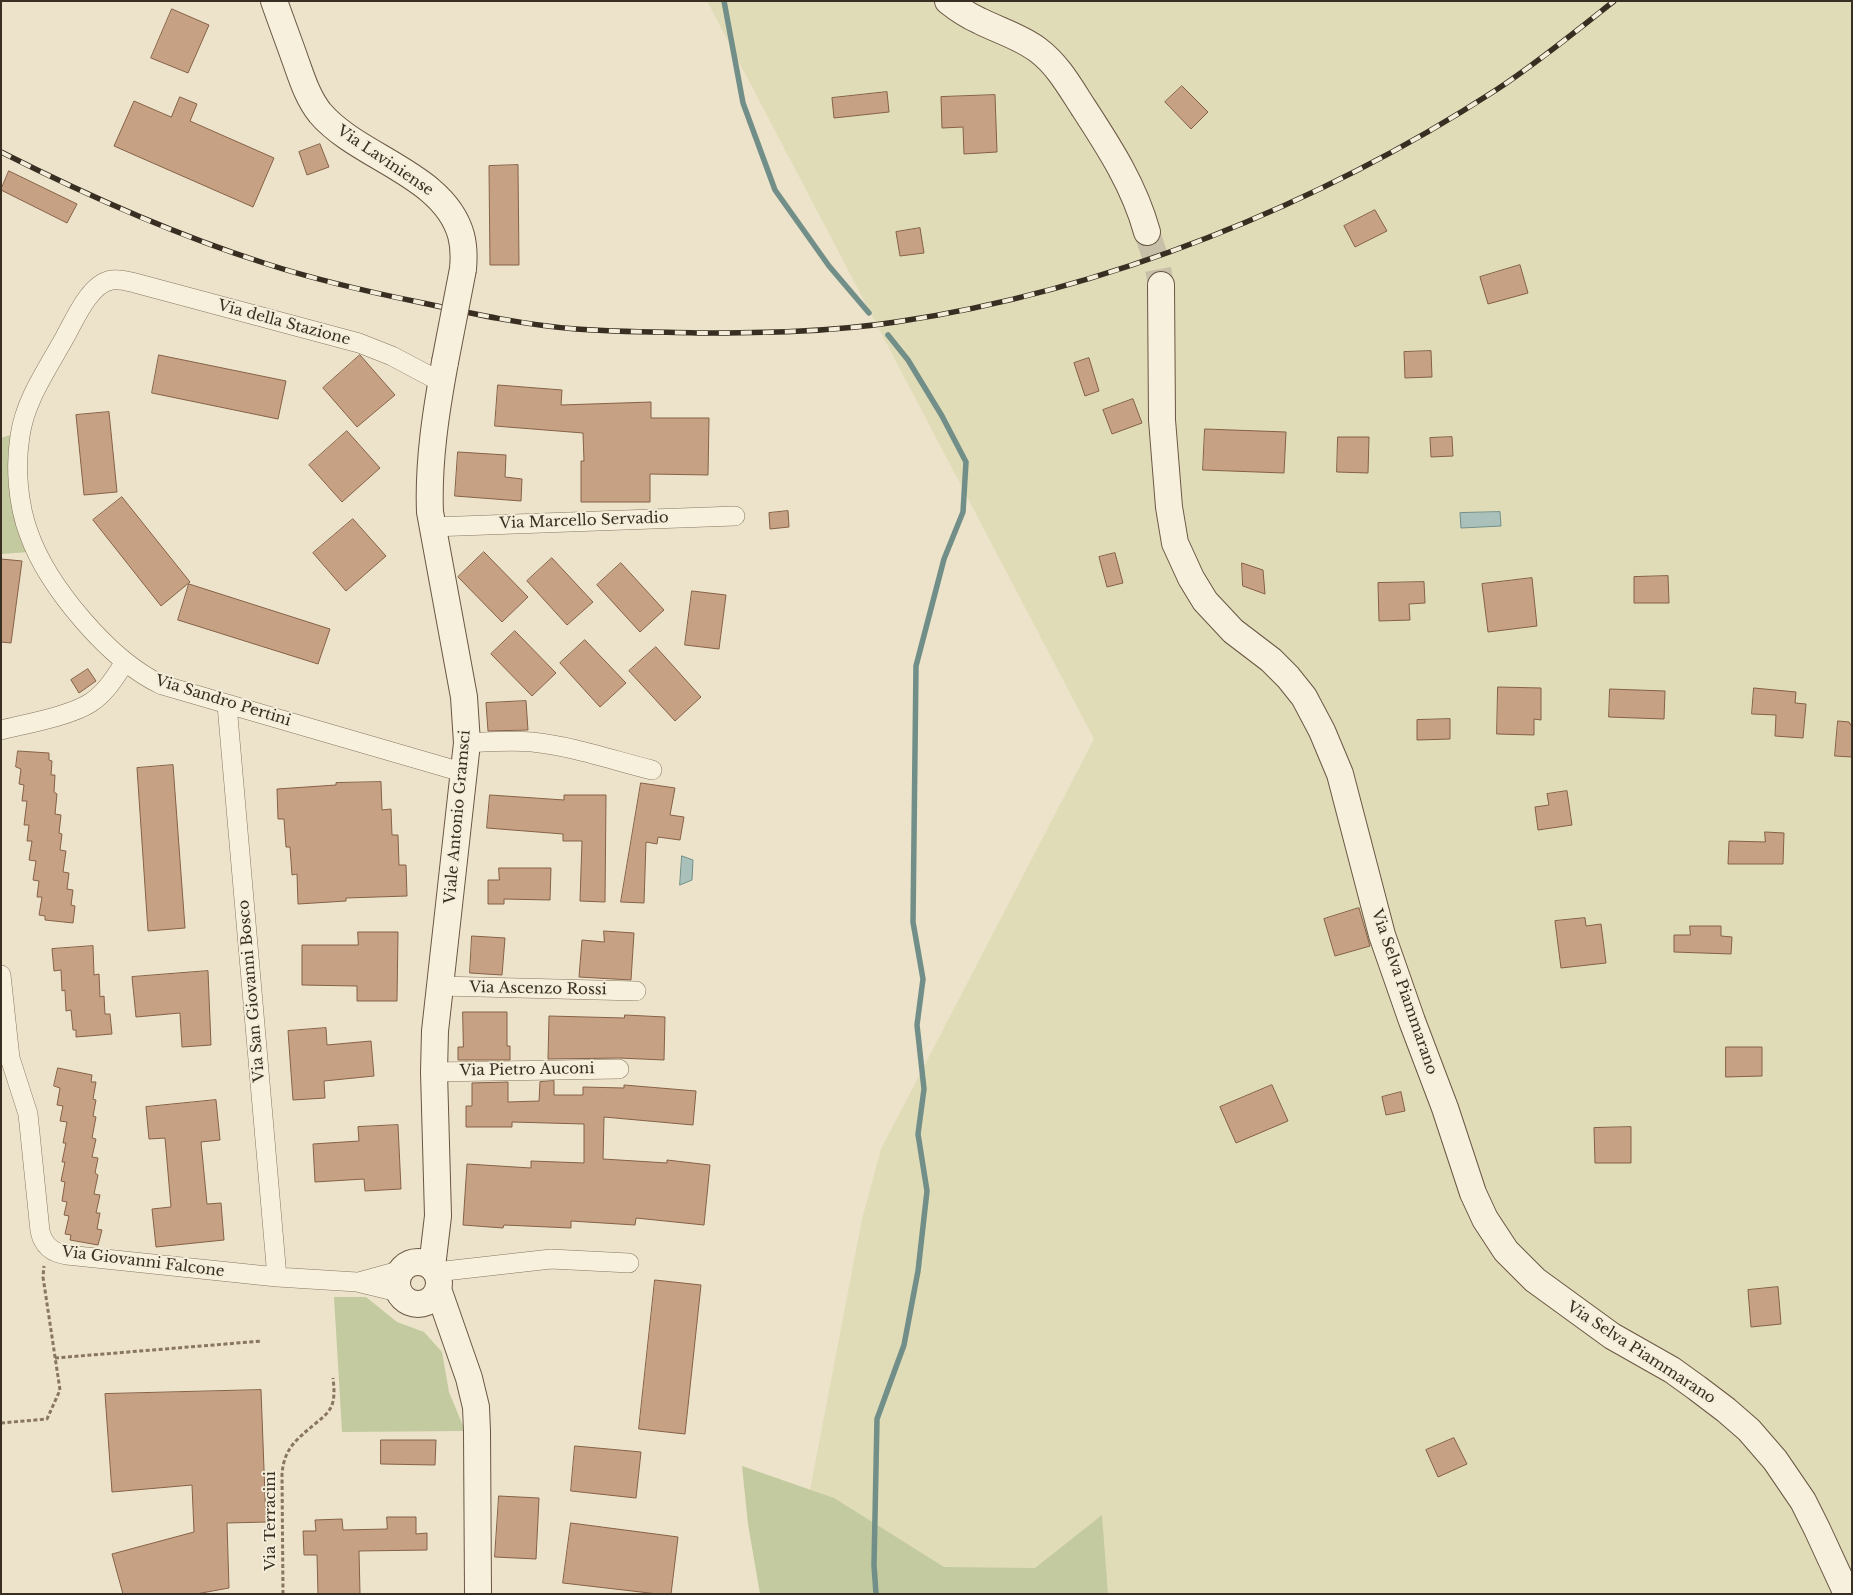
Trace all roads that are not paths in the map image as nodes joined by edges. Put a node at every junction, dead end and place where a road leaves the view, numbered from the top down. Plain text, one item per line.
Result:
1 (274, 1) edge
2 (948, 1) edge
3 (1147, 232) tunnel mouth
4 (121, 280) joint
5 (1161, 286) tunnel mouth
6 (443, 372) junction
7 (735, 516) dead end
8 (432, 527) junction
9 (125, 662) junction
10 (227, 705) junction
11 (1, 730) edge
12 (467, 743) junction
13 (652, 770) dead end
14 (465, 773) junction
15 (1, 975) edge
16 (440, 986) junction
17 (636, 991) dead end
18 (620, 1069) dead end
19 (434, 1072) junction
20 (629, 1263) dead end
21 (277, 1277) junction
22 (421, 1280) junction
23 (478, 1594) edge
24 (1847, 1594) edge

1 - 6 street, Via Laviniense, bridge
2 - 3 street
4 - 6 street, Via della Stazione
4 - 9 street, Via Sandro Pertini
5 - 24 street, Via Selva Piammarano
6 - 8 street, Viale Antonio Gramsci
7 - 8 street, Via Marcello Servadio
8 - 12 street, Viale Antonio Gramsci
9 - 10 street, Via Sandro Pertini
9 - 11 street
10 - 14 street, Via Sandro Pertini
10 - 21 street, Via San Giovanni Bosco
12 - 13 street
12 - 14 street, Viale Antonio Gramsci
14 - 16 street, Viale Antonio Gramsci
15 - 21 street, Via Giovanni Falcone
16 - 17 street, Via Ascenzo Rossi
16 - 19 street, Viale Antonio Gramsci
18 - 19 street, Via Pietro Auconi
19 - 22 street, Viale Antonio Gramsci
20 - 22 street, Via Giovanni Falcone
21 - 22 street, Via Giovanni Falcone
22 - 23 street

